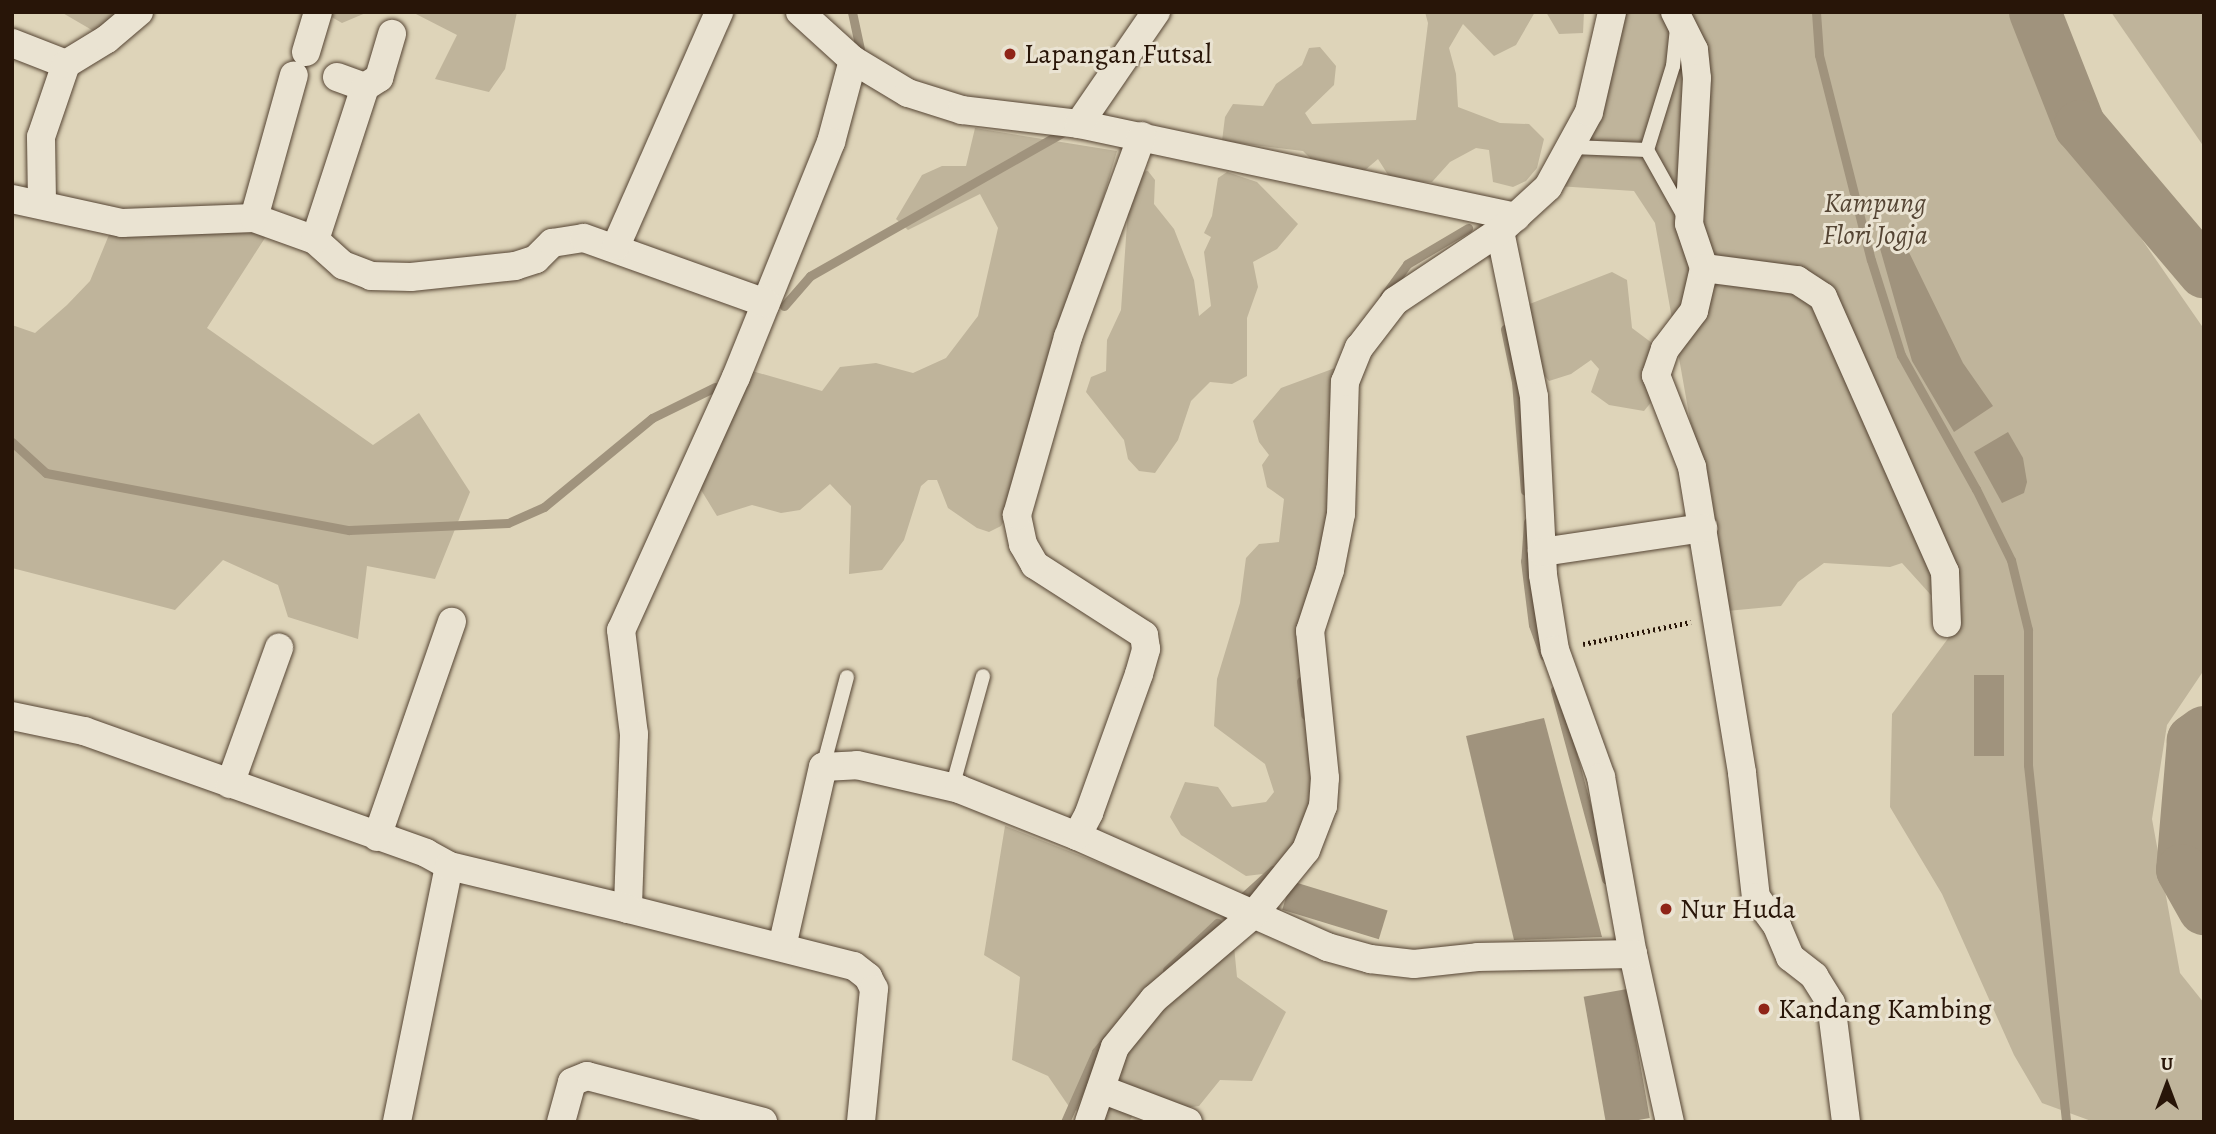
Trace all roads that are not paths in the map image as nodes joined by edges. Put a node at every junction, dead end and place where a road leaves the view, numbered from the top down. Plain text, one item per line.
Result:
1 (139, 12) edge
2 (317, 12) edge
3 (719, 12) edge
4 (800, 12) edge
5 (1156, 12) edge
6 (1612, 12) edge
7 (1677, 14) edge
8 (392, 34) dead end
9 (12, 43) edge
10 (853, 60) junction
11 (66, 64) junction
12 (337, 77) dead end
13 (365, 88) junction
14 (1079, 124) junction
15 (1142, 136) junction
16 (1572, 147) junction
17 (1647, 150) junction
18 (12, 199) edge
19 (42, 202) junction
20 (254, 218) junction
21 (1508, 224) junction
22 (1689, 224) junction
23 (315, 240) junction
24 (615, 246) junction
25 (1704, 268) junction
26 (766, 303) junction
27 (1703, 528) junction
28 (1542, 552) junction
29 (452, 622) dead end
30 (1947, 623) dead end
31 (279, 648) dead end
32 (983, 676) dead end
33 (847, 677) dead end
34 (12, 716) edge
35 (823, 768) junction
36 (230, 784) junction
37 (952, 788) junction
38 (1077, 836) junction
39 (377, 837) junction
40 (449, 866) junction
41 (628, 909) junction
42 (1254, 915) junction
43 (782, 947) junction
44 (1633, 954) junction
45 (1101, 1089) junction
46 (732, 1119) edge
47 (397, 1122) edge
48 (561, 1122) edge
49 (763, 1122) edge
50 (861, 1122) edge
51 (1089, 1122) edge
52 (1188, 1122) edge
53 (1670, 1122) edge
54 (1846, 1122) edge

1 - 11 street
2 - 20 street
3 - 24 street
4 - 10 street
5 - 14 street
6 - 16 street
7 - 17 lane
7 - 22 street
8 - 13 street
9 - 11 street
10 - 14 street
10 - 26 street
11 - 19 street
12 - 13 street
13 - 23 street
14 - 15 street
15 - 21 street
15 - 38 street
16 - 17 lane
16 - 21 street
17 - 22 lane
18 - 19 street
19 - 20 street
20 - 23 street
21 - 28 street
21 - 42 street
22 - 25 street
23 - 24 street
24 - 26 street
25 - 27 street
25 - 30 street
26 - 41 street
27 - 28 street
27 - 54 street
28 - 44 street
29 - 39 street
31 - 36 street
32 - 37 lane
33 - 35 lane
34 - 36 street
35 - 37 street
35 - 43 street
36 - 39 street
37 - 38 street
38 - 42 street
39 - 40 street
40 - 41 street
40 - 47 street
41 - 43 street
42 - 44 street
42 - 45 street
43 - 50 street
44 - 53 street
45 - 51 street
45 - 52 street
46 - 48 street
46 - 49 street

